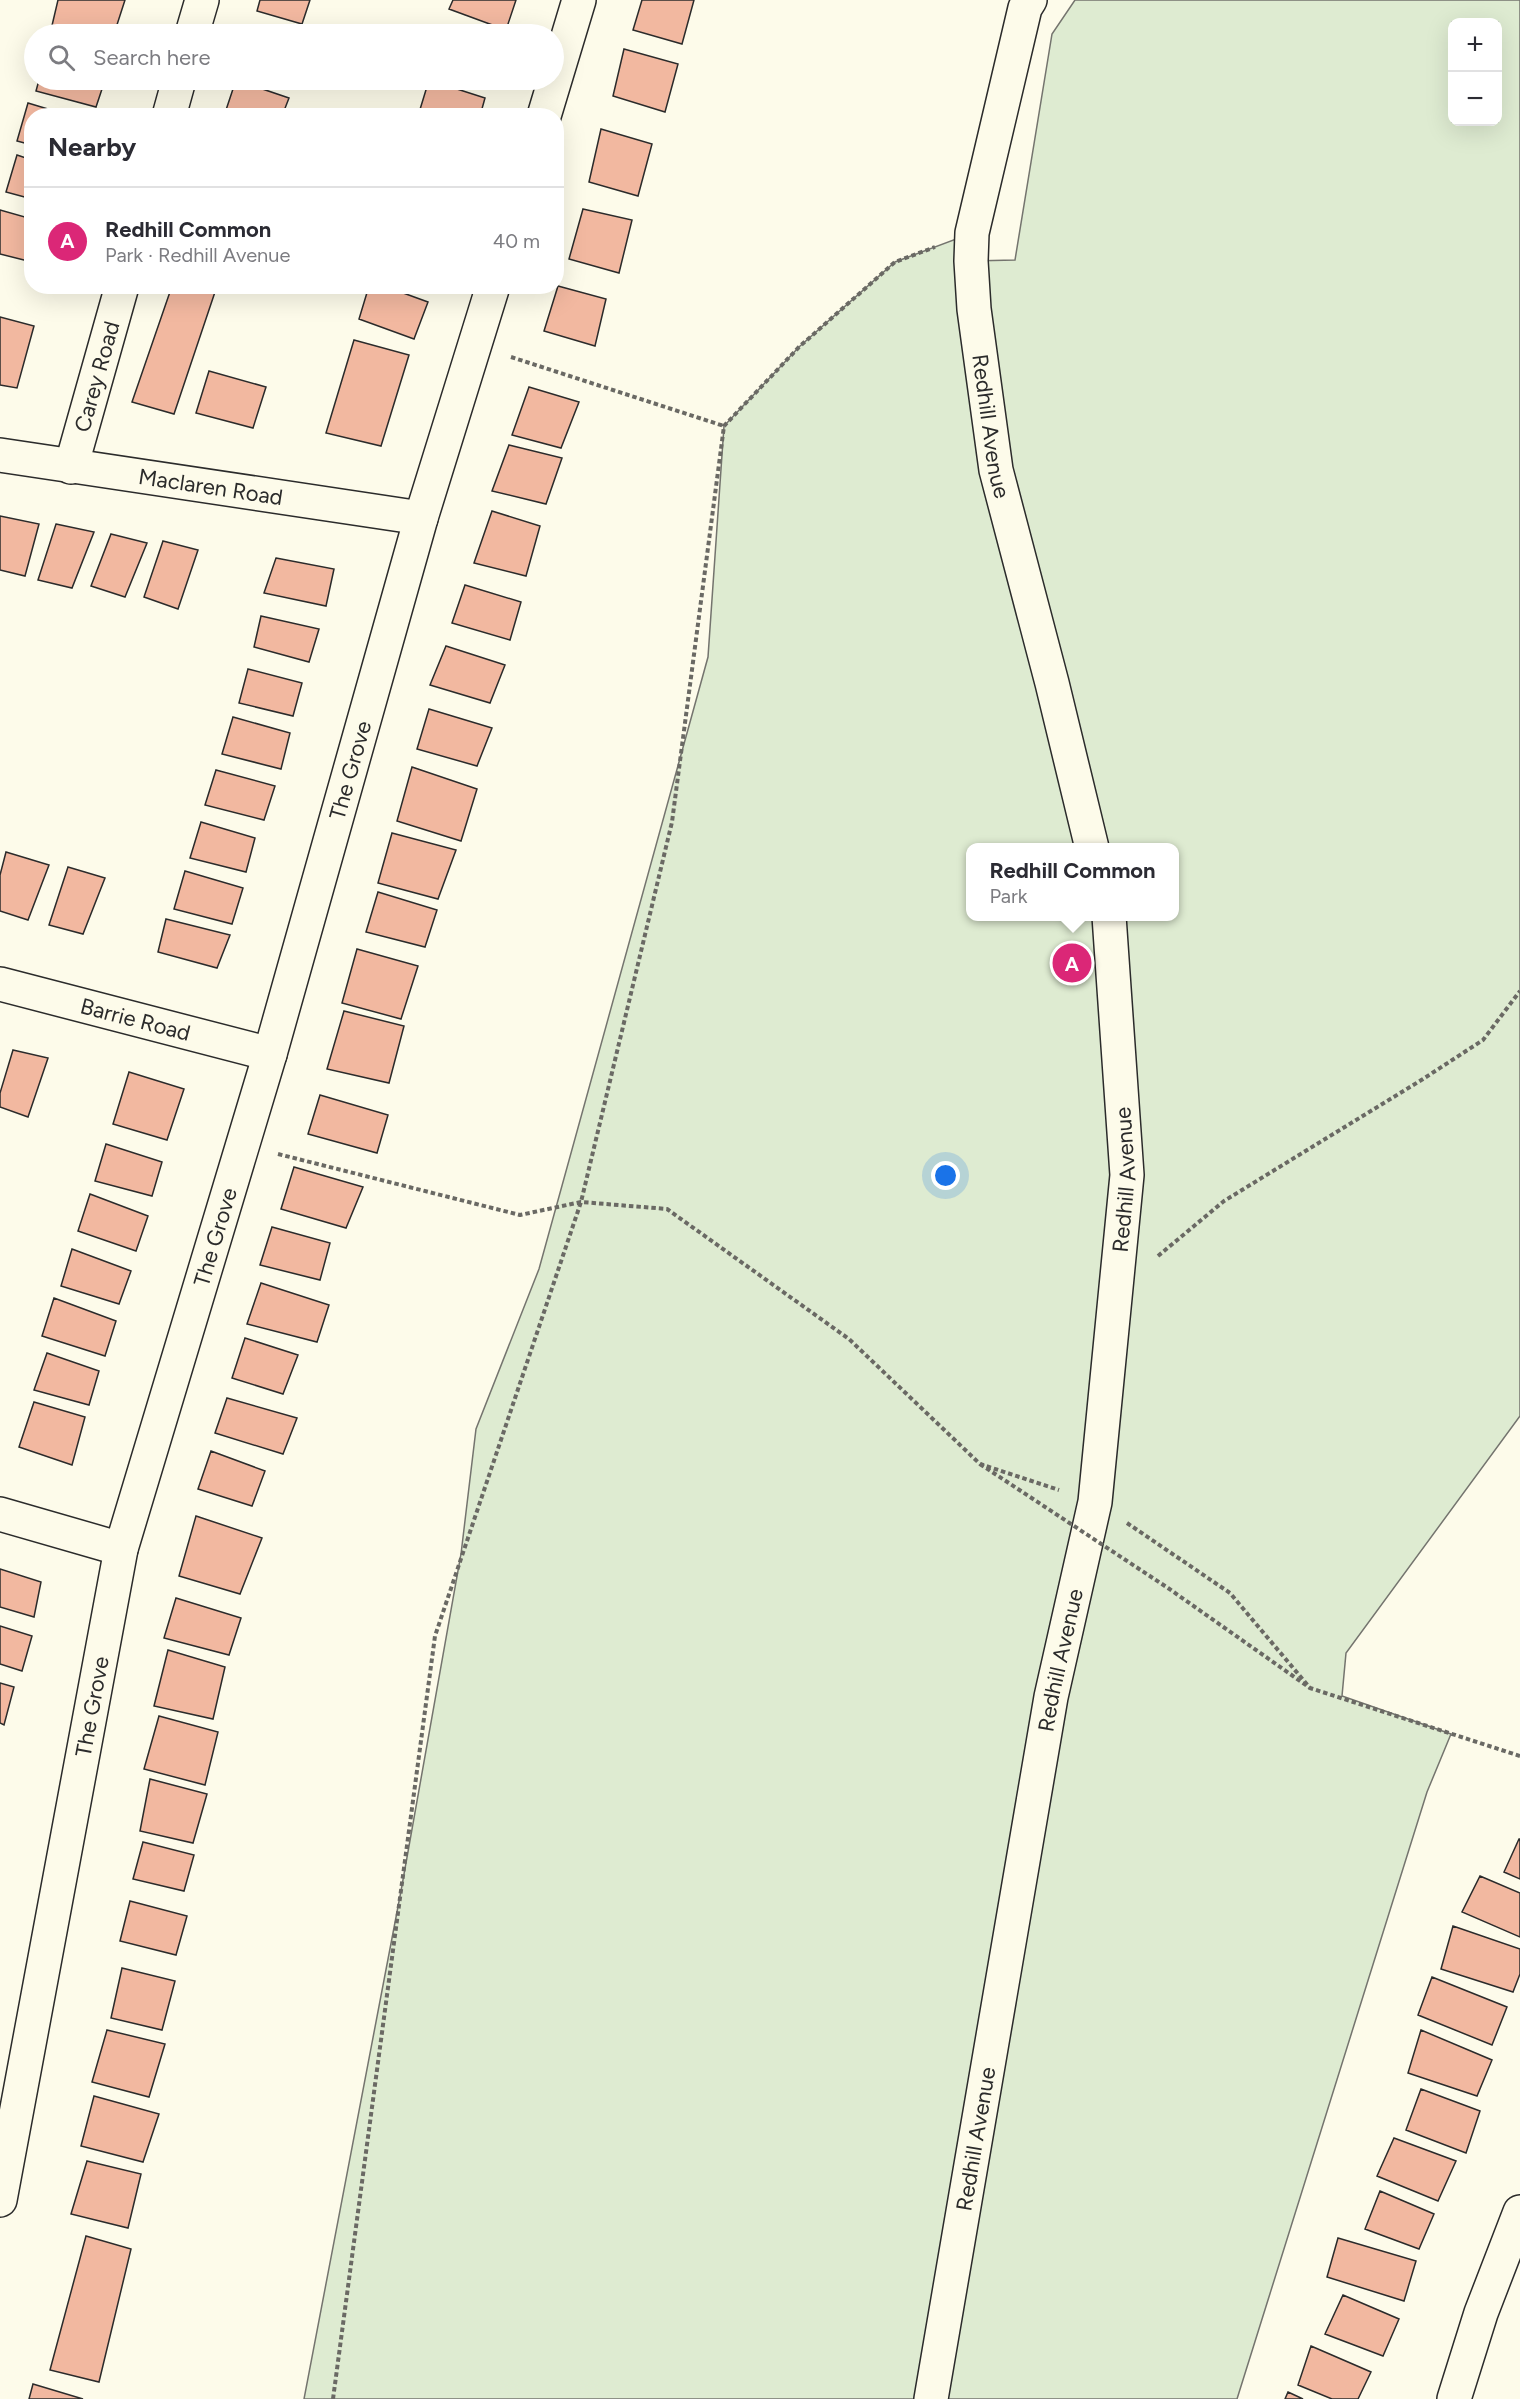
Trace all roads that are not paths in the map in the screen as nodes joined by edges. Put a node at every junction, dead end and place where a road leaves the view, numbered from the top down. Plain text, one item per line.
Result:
1 (202, 0) edge
2 (579, 0) edge
3 (1030, 0) edge
4 (195, 24) edge
5 (564, 50) edge
6 (176, 90) edge
7 (552, 90) edge
8 (171, 108) edge
9 (546, 108) edge
10 (120, 294) edge
11 (491, 294) edge
12 (0, 455) edge
13 (71, 467) junction
14 (421, 519) junction
15 (1091, 843) edge
16 (1109, 921) edge
17 (0, 984) edge
18 (270, 1054) junction
19 (0, 1514) edge
20 (121, 1549) junction
21 (11, 2077) edge
22 (0, 2200) edge
23 (1520, 2212) edge
24 (931, 2399) edge
25 (1454, 2399) edge

1 - 4 street
2 - 5 street
3 - 15 street, Redhill Avenue
6 - 8 street
7 - 9 street
10 - 13 street, Carey Road
11 - 14 street, The Grove
12 - 13 street, Maclaren Road
13 - 14 street, Maclaren Road
14 - 18 street, The Grove
16 - 24 street, Redhill Avenue
17 - 18 street, Barrie Road
18 - 20 street, The Grove
19 - 20 street
20 - 21 street, The Grove
21 - 22 street, The Grove
23 - 25 street

